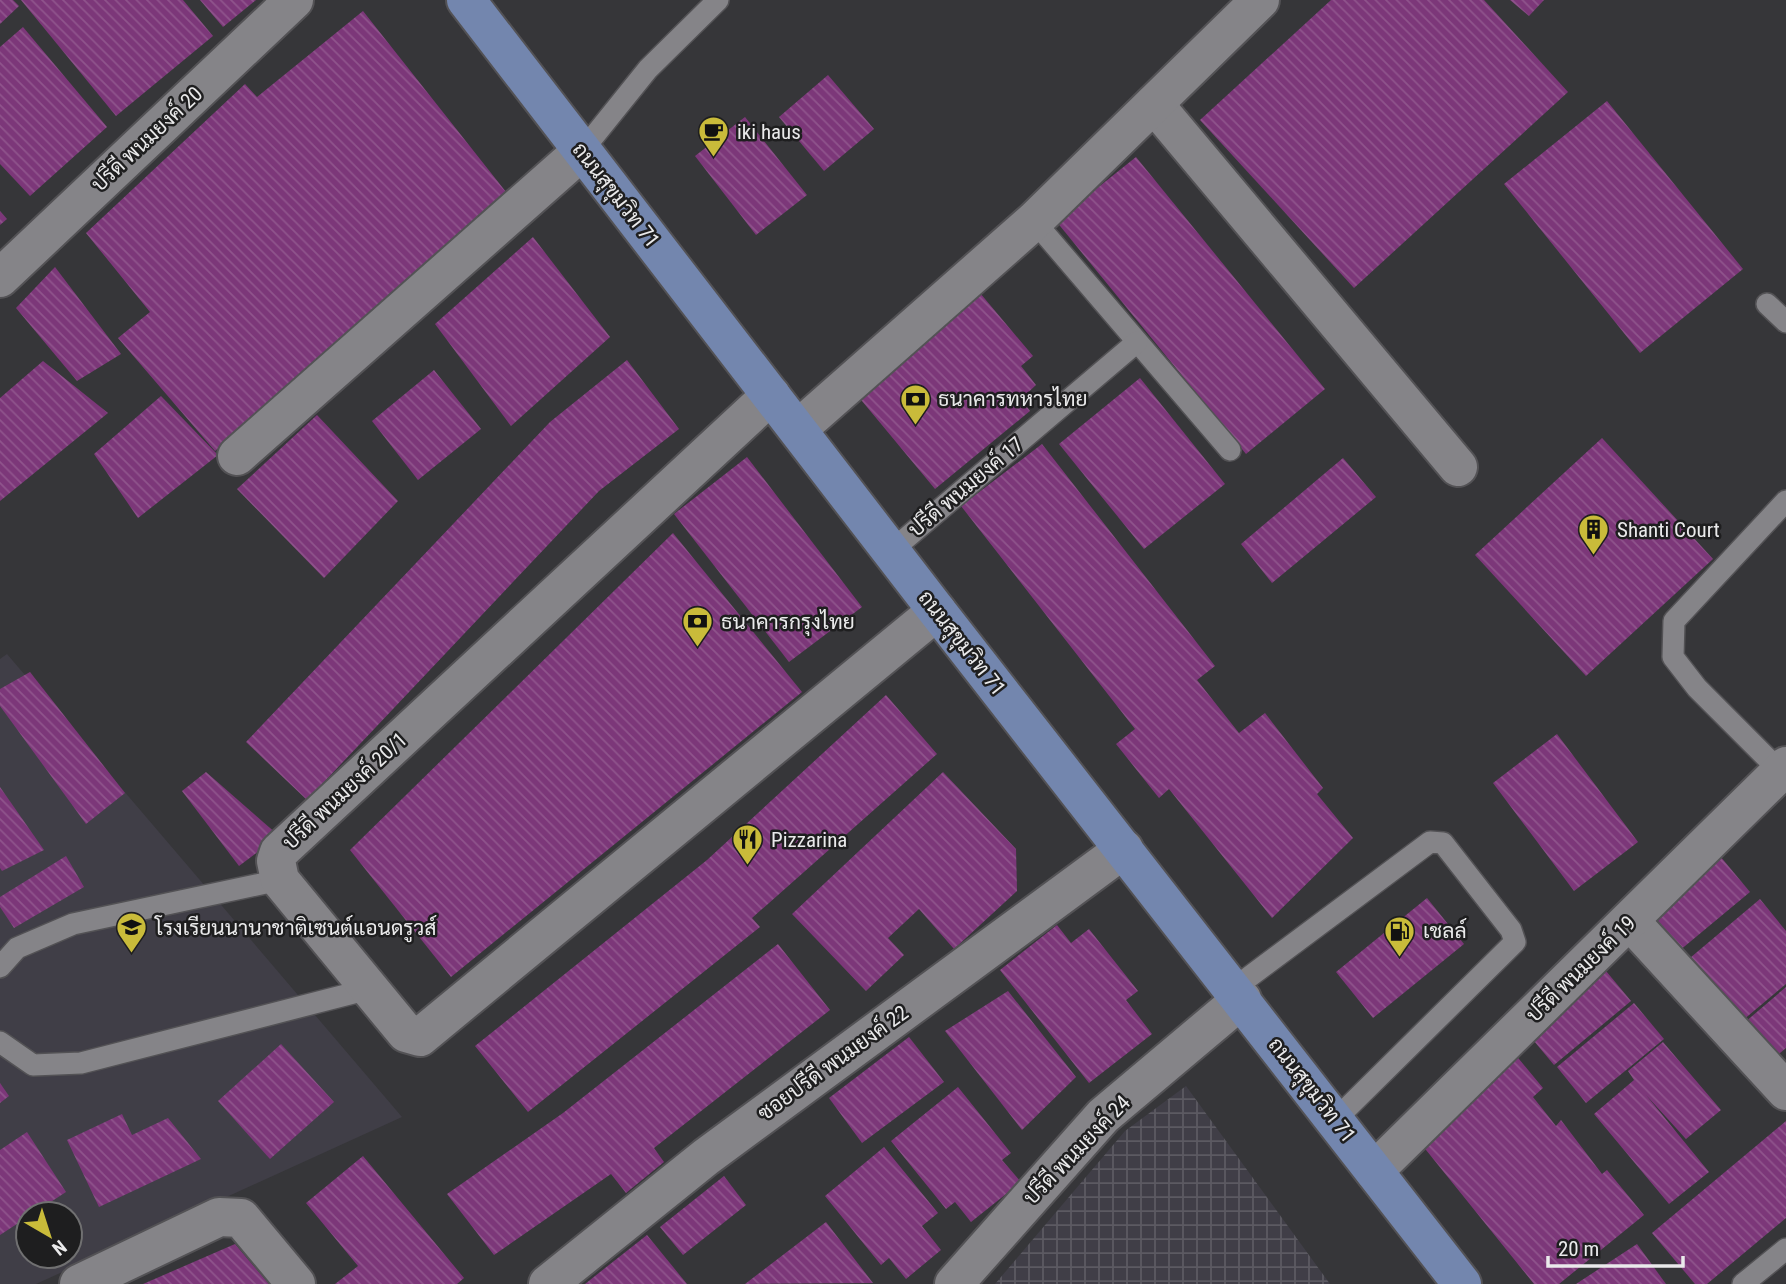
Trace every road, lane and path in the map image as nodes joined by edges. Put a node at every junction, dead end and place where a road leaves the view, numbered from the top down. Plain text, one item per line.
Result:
1 (294, 0) edge
2 (467, 0) edge
3 (718, 0) edge
4 (1260, 0) edge
5 (1154, 104) junction
6 (582, 151) junction
7 (1034, 221) junction
8 (0, 278) edge
9 (1767, 304) dead end
10 (1786, 322) edge
11 (1137, 342) junction
12 (771, 395) junction
13 (798, 429) junction
14 (1230, 450) dead end
15 (237, 456) dead end
16 (1458, 467) dead end
17 (1786, 501) edge
18 (891, 551) junction
19 (937, 611) junction
20 (1784, 769) edge
21 (1124, 849) junction
22 (280, 880) junction
23 (1630, 921) junction
24 (0, 967) edge
25 (369, 989) junction
26 (1238, 994) junction
27 (0, 1042) edge
28 (1786, 1091) edge
29 (1335, 1120) junction
30 (1374, 1171) junction
31 (1786, 1249) edge
32 (79, 1284) edge
33 (296, 1284) edge
34 (548, 1284) edge
35 (954, 1284) edge
36 (1462, 1284) edge
37 (1743, 1284) edge

1 - 8 street, ปรีดี พนมยงค์ 20
2 - 6 main road, ถนนสุขุมวิท 71
3 - 6 lane
4 - 5 street
5 - 7 street
5 - 16 street
6 - 12 main road, ถนนสุขุมวิท 71
6 - 15 street
7 - 11 lane
7 - 13 street
9 - 10 lane
11 - 14 lane
11 - 18 lane, ปรีดี พนมยงค์ 17
12 - 13 main road, ถนนสุขุมวิท 71
12 - 22 street, ปรีดี พนมยงค์ 20/1
13 - 18 main road, ถนนสุขุมวิท 71
17 - 20 lane
18 - 19 main road, ถนนสุขุมวิท 71
19 - 21 main road, ถนนสุขุมวิท 71
19 - 25 street, ปรีดี พนมยงค์ 20/1
20 - 23 street, ปรีดี พนมยงค์ 19
21 - 26 main road, ถนนสุขุมวิท 71
21 - 34 street, ซอยปรีดี พนมยงค์ 22
22 - 24 lane
22 - 25 street, ปรีดี พนมยงค์ 20/1
23 - 28 street
23 - 30 street, ปรีดี พนมยงค์ 19
25 - 27 lane
26 - 29 main road, ถนนสุขุมวิท 71
26 - 29 lane
26 - 35 street, ปรีดี พนมยงค์ 24
29 - 30 main road, ถนนสุขุมวิท 71
30 - 36 main road, ถนนสุขุมวิท 71
31 - 37 lane
32 - 33 street

